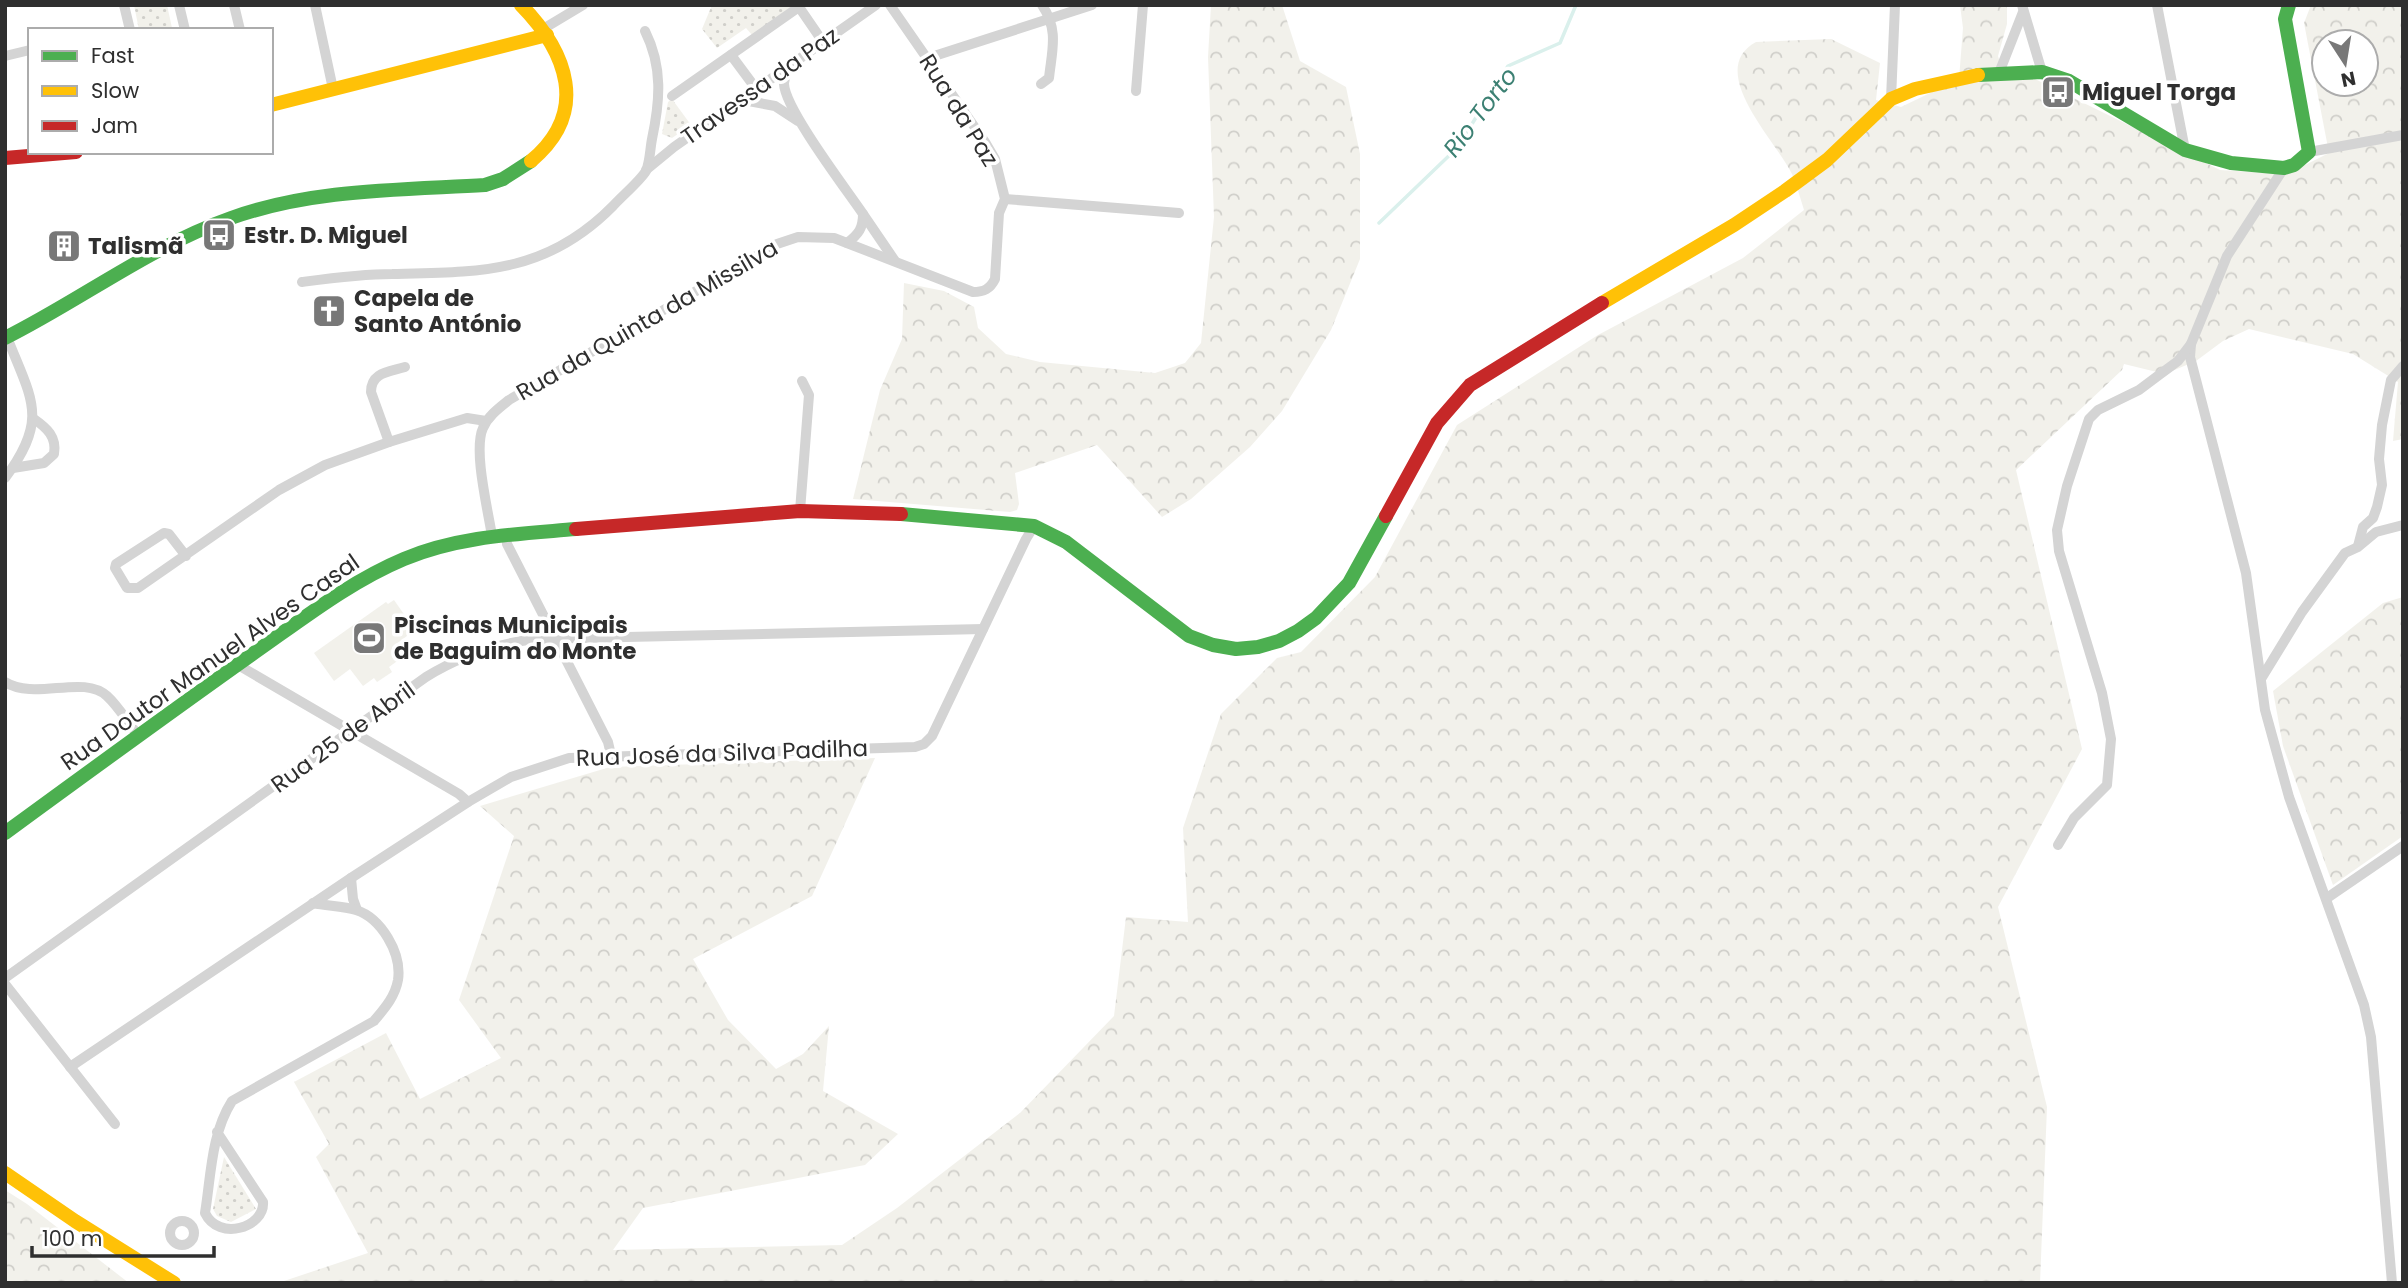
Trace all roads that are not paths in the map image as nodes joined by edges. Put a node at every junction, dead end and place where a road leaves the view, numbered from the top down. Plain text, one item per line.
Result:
1 (124, 5) edge
2 (179, 5) edge
3 (234, 5) edge
4 (315, 5) edge
5 (521, 5) edge
6 (583, 5) edge
7 (876, 5) edge
8 (890, 5) edge
9 (1042, 5) edge
10 (1092, 5) edge
11 (1143, 5) edge
12 (1895, 5) edge
13 (2157, 5) edge
14 (2022, 8) edge
15 (2286, 10) edge
16 (1051, 19) junction
17 (130, 28) edge
18 (185, 28) edge
19 (240, 28) edge
20 (645, 31) dead end
21 (545, 32) junction
22 (823, 42) junction
23 (28, 50) edge
24 (731, 55) junction
25 (5, 56) edge
26 (928, 58) junction
27 (788, 68) junction
28 (2042, 72) junction
29 (1999, 73) junction
30 (1041, 84) dead end
31 (333, 89) junction
32 (757, 90) junction
33 (1136, 91) dead end
34 (672, 96) dead end
35 (1891, 99) junction
36 (743, 100) junction
37 (273, 104) edge
38 (801, 124) junction
39 (2403, 135) edge
40 (2185, 150) junction
41 (2309, 152) junction
42 (52, 154) edge
43 (5, 158) edge
44 (2284, 168) junction
45 (646, 170) junction
46 (1006, 199) junction
47 (1179, 213) dead end
48 (863, 214) junction
49 (847, 243) junction
50 (896, 262) junction
51 (302, 282) dead end
52 (6, 338) edge
53 (2191, 345) junction
54 (2403, 366) edge
55 (405, 367) dead end
56 (802, 381) dead end
57 (34, 419) junction
58 (486, 421) junction
59 (389, 442) junction
60 (13, 468) junction
61 (5, 478) edge
62 (800, 510) junction
63 (2403, 524) edge
64 (1034, 526) junction
65 (499, 535) junction
66 (2358, 547) junction
67 (186, 556) junction
68 (983, 629) junction
69 (556, 639) junction
70 (237, 665) junction
71 (2261, 679) junction
72 (5, 682) edge
73 (351, 731) junction
74 (138, 735) junction
75 (611, 755) junction
76 (468, 802) junction
77 (5, 833) edge
78 (2058, 845) dead end
79 (2403, 846) edge
80 (351, 878) junction
81 (2327, 898) junction
82 (313, 904) junction
83 (357, 910) junction
84 (5, 978) edge
85 (5, 984) edge
86 (70, 1067) junction
87 (116, 1124) dead end
88 (217, 1132) junction
89 (5, 1173) edge
90 (205, 1213) junction
91 (190, 1224) dead end
92 (174, 1283) edge
93 (2392, 1283) edge

1 - 17 street
2 - 18 street
3 - 19 street
4 - 31 street
5 - 21 street
6 - 21 street
7 - 22 street, Travessa da Paz
8 - 26 street, Rua da Paz
9 - 16 street
10 - 16 street
11 - 33 street
12 - 35 street
13 - 40 street
14 - 28 street
14 - 29 street
15 - 41 street
16 - 26 street
16 - 30 street
20 - 45 street
21 - 31 street
21 - 52 street
22 - 24 street
22 - 27 street, Travessa da Paz
23 - 25 street
24 - 32 street
24 - 34 street
26 - 46 street, Rua da Paz
27 - 32 street, Travessa da Paz
27 - 38 street
28 - 29 street
28 - 40 street
29 - 35 street
31 - 37 street
32 - 36 street, Travessa da Paz
35 - 64 street
36 - 38 street
36 - 45 street, Travessa da Paz
38 - 48 street
39 - 41 street
40 - 44 street
41 - 44 street
42 - 43 street
44 - 53 street
45 - 51 street, Travessa da Paz
46 - 47 street
46 - 50 street, Rua da Paz
48 - 49 street
48 - 50 street
49 - 50 street, Rua da Quinta da Missilva
49 - 58 street, Rua da Quinta da Missilva
52 - 57 street
53 - 71 street
53 - 78 street
54 - 66 street
55 - 59 street
56 - 62 street
57 - 60 street
57 - 60 street
58 - 59 street
58 - 65 street
59 - 67 street
60 - 61 street
62 - 64 street, Rua Doutor Manuel Alves Casal
62 - 65 street, Rua Doutor Manuel Alves Casal
63 - 66 street
64 - 68 street, Rua José da Silva Padilha
65 - 69 street
65 - 70 street, Rua Doutor Manuel Alves Casal
66 - 71 street
67 - 67 street
68 - 69 street, Rua 25 de Abril
68 - 75 street, Rua José da Silva Padilha
69 - 73 street, Rua 25 de Abril
69 - 75 street
70 - 73 street
70 - 74 street, Rua Doutor Manuel Alves Casal
71 - 81 street
72 - 74 street
73 - 76 street
73 - 84 street, Rua 25 de Abril
74 - 77 street, Rua Doutor Manuel Alves Casal
75 - 76 street, Rua José da Silva Padilha
76 - 80 street, Rua José da Silva Padilha
79 - 81 street
80 - 82 street, Rua José da Silva Padilha
80 - 83 street
81 - 93 street
82 - 83 street
82 - 86 street, Rua José da Silva Padilha
83 - 88 street
85 - 86 street
86 - 87 street
88 - 90 street
88 - 90 street
89 - 92 street
90 - 91 street

